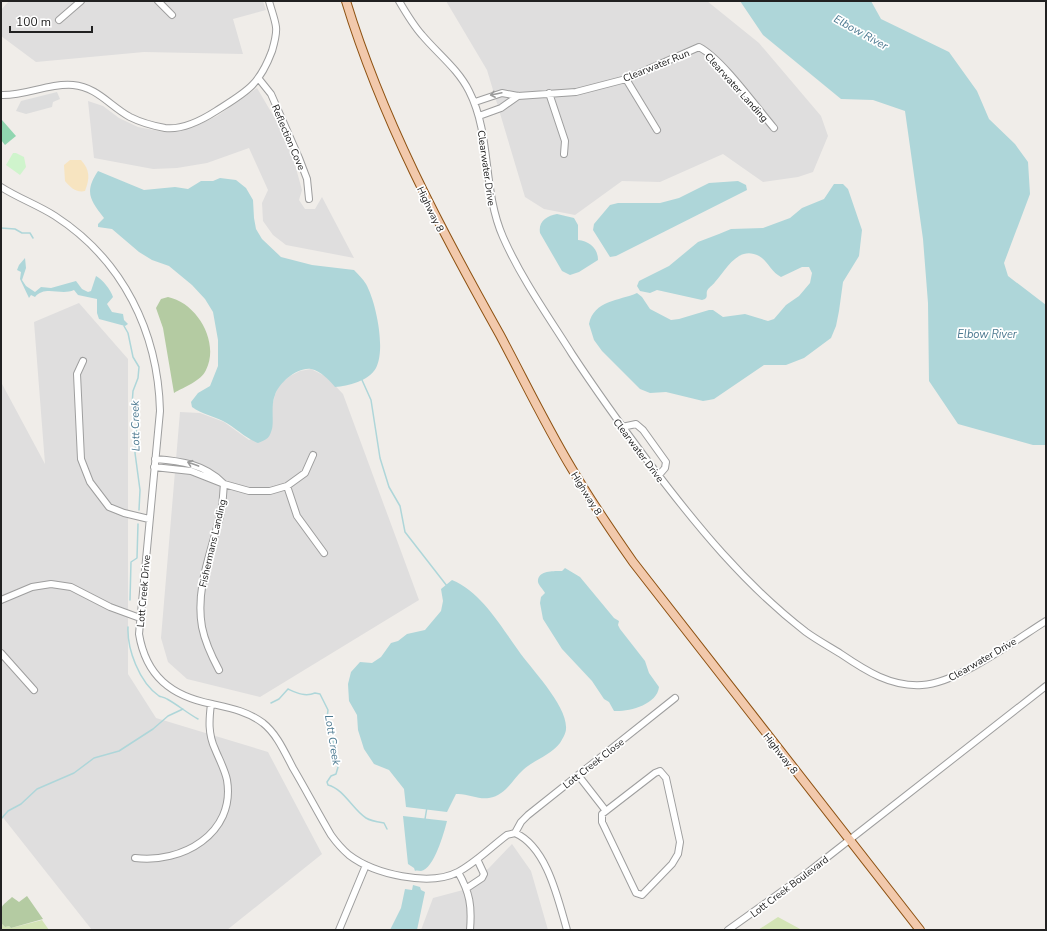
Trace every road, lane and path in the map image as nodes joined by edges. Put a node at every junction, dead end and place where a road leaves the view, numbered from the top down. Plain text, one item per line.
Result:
1 (81, 1) edge
2 (158, 1) edge
3 (269, 1) edge
4 (346, 1) edge
5 (398, 1) edge
6 (172, 15) dead end
7 (59, 20) dead end
8 (699, 47) joint
9 (259, 79) junction
10 (626, 79) junction
11 (549, 94) junction
12 (1, 95) edge
13 (518, 96) junction
14 (475, 102) junction
15 (480, 116) junction
16 (774, 128) dead end
17 (657, 130) dead end
18 (564, 154) dead end
19 (1, 187) edge
20 (309, 199) dead end
21 (84, 362) dead end
22 (622, 427) junction
23 (313, 455) dead end
24 (155, 459) junction
25 (154, 467) junction
26 (659, 476) junction
27 (224, 484) junction
28 (287, 486) junction
29 (149, 520) junction
30 (324, 553) dead end
31 (1, 600) edge
32 (140, 618) junction
33 (1046, 621) edge
34 (1, 653) edge
35 (219, 670) dead end
36 (1046, 686) edge
37 (34, 690) dead end
38 (676, 698) dead end
39 (211, 704) junction
40 (578, 774) junction
41 (606, 811) junction
42 (515, 832) junction
43 (849, 840) junction
44 (135, 858) dead end
45 (477, 859) junction
46 (366, 865) junction
47 (458, 872) junction
48 (467, 888) junction
49 (339, 930) edge
50 (470, 930) edge
51 (567, 930) edge
52 (728, 930) edge
53 (920, 930) edge

1 - 7 street
2 - 6 street
3 - 9 street
4 - 43 main road, Highway 8
5 - 14 street, Clearwater Drive
8 - 10 street, Clearwater Run
8 - 16 street, Clearwater Landing
9 - 12 street
9 - 20 street, Reflection Cove
10 - 11 street, Clearwater Run
10 - 17 street
11 - 13 street, Clearwater Run
11 - 18 street
13 -> 14 street, Clearwater Run
13 - 15 street
14 - 15 street, Clearwater Drive
15 - 22 street, Clearwater Drive
19 - 24 street, Lott Creek Drive
21 - 29 street
22 - 26 street, Clearwater Drive
22 - 26 street
23 - 28 street
24 - 25 street, Lott Creek Drive
27 -> 24 street
25 - 27 street
25 - 29 street, Lott Creek Drive
26 - 33 street, Clearwater Drive
27 - 28 street
27 - 35 street, Fishermans Landing
28 - 30 street
29 - 32 street, Lott Creek Drive
31 - 32 street
32 - 39 street, Lott Creek Drive
34 - 37 street
36 - 43 street
38 - 40 street, Lott Creek Close
39 - 44 street
39 - 46 street, Lott Creek Drive
40 - 41 street
40 - 42 street, Lott Creek Close
41 - 41 street
42 - 45 street, Lott Creek Drive
42 - 51 street
43 - 52 street, Lott Creek Boulevard
43 - 53 main road, Highway 8
45 - 47 street, Lott Creek Drive
45 - 48 street
46 - 47 street, Lott Creek Drive
46 - 49 street
47 - 48 street
48 - 50 street

